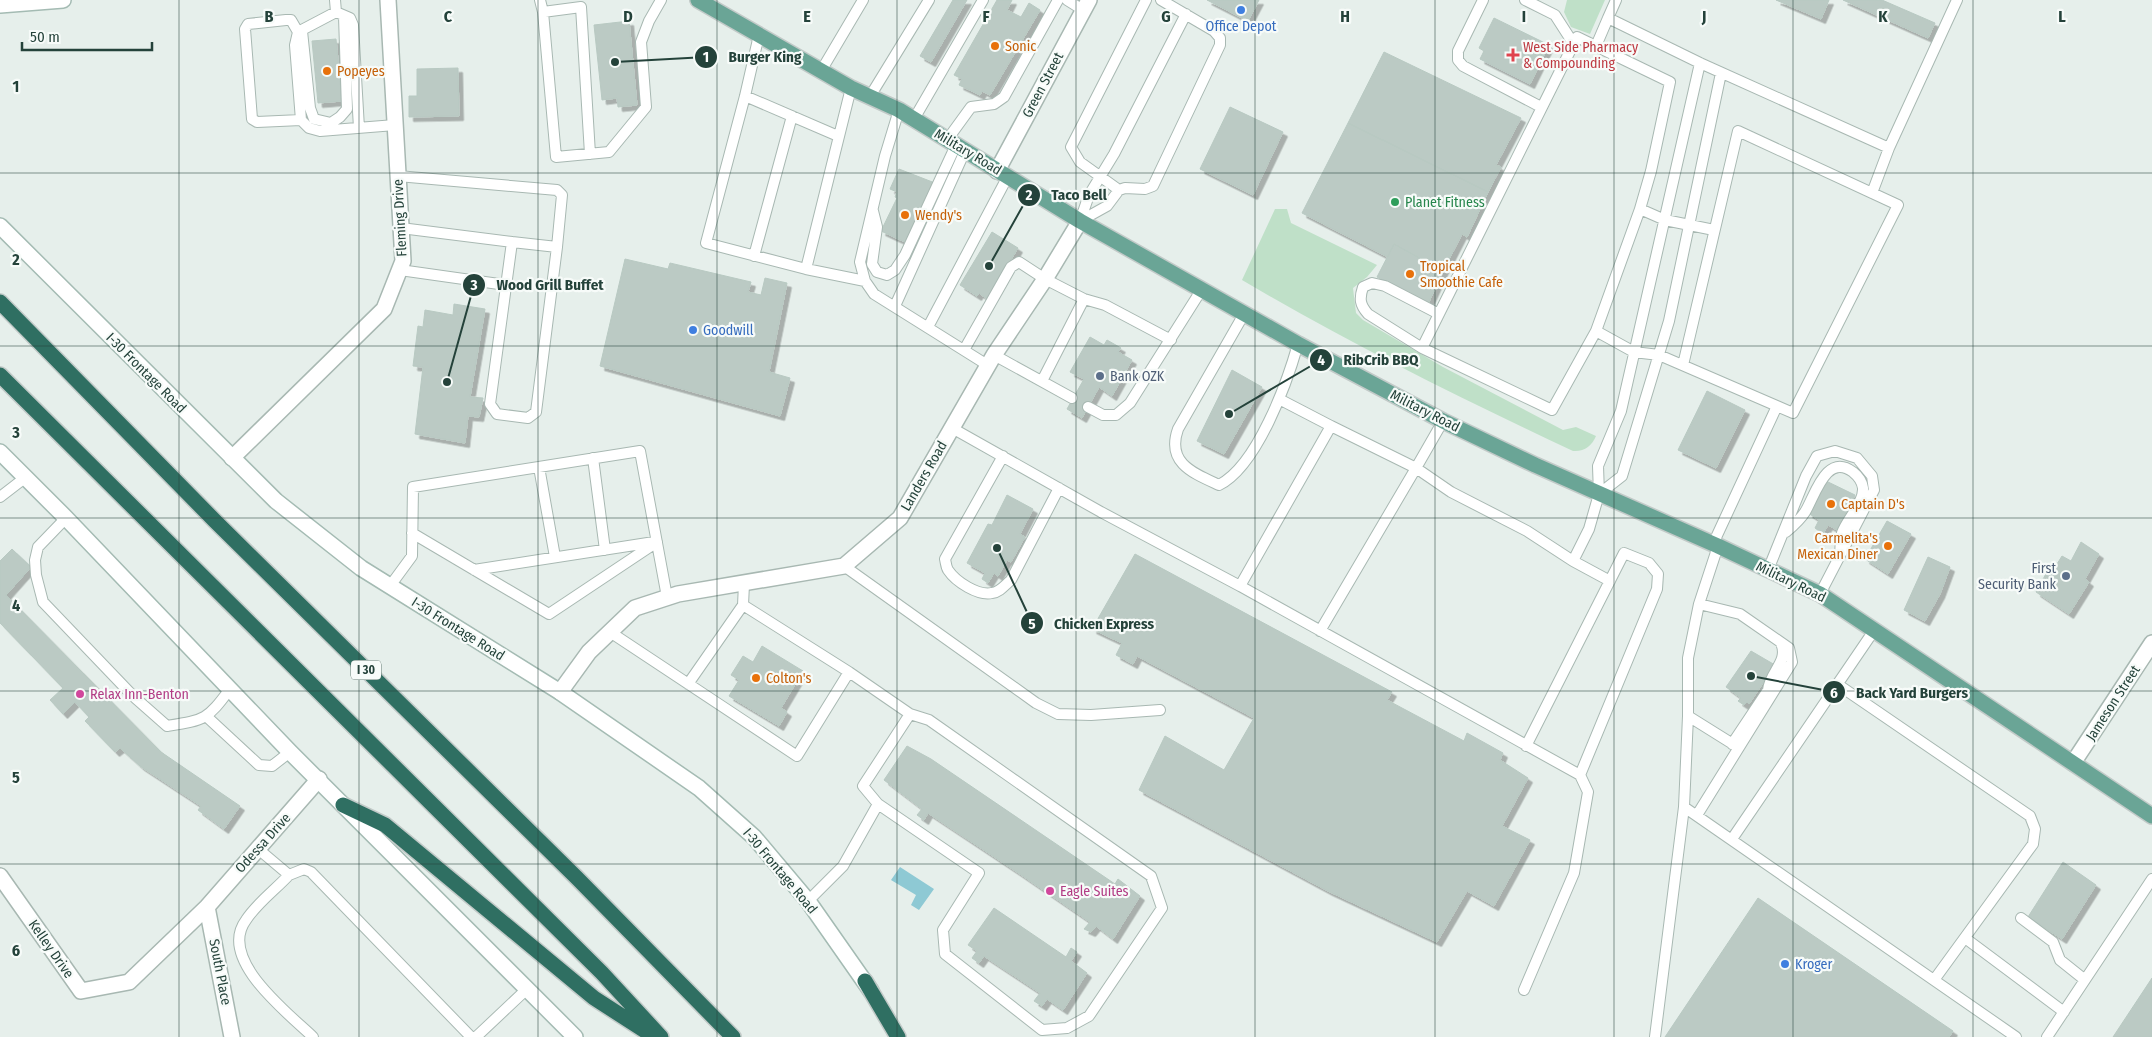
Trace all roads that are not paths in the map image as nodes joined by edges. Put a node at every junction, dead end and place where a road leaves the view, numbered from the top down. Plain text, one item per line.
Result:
1 (64, 0) edge
2 (335, 0) edge
3 (388, 0) edge
4 (540, 0) edge
5 (661, 0) edge
6 (698, 0) edge
7 (863, 0) edge
8 (929, 0) edge
9 (983, 0) edge
10 (1058, 0) edge
11 (1067, 0) edge
12 (1146, 0) edge
13 (1160, 0) edge
14 (1483, 0) edge
15 (1525, 0) edge
16 (1616, 0) edge
17 (1957, 0) edge
18 (0, 4) edge
19 (1086, 5) edge
20 (543, 12) junction
21 (340, 14) junction
22 (1186, 14) junction
23 (1608, 18) junction
24 (300, 31) junction
25 (759, 36) junction
26 (1575, 40) junction
27 (1596, 46) junction
28 (1700, 63) junction
29 (821, 71) junction
30 (1721, 73) junction
31 (851, 88) junction
32 (745, 96) junction
33 (869, 98) junction
34 (1541, 107) junction
35 (899, 110) junction
36 (792, 116) junction
37 (914, 119) junction
38 (301, 120) junction
39 (395, 125) junction
40 (359, 128) junction
41 (838, 136) junction
42 (956, 145) junction
43 (1889, 148) junction
44 (590, 154) junction
45 (1002, 173) junction
46 (398, 176) junction
47 (1100, 176) junction
48 (1119, 190) junction
49 (1872, 193) junction
50 (872, 208) junction
51 (1640, 209) junction
52 (1665, 220) junction
53 (1080, 221) junction
54 (0, 226) edge
55 (1690, 226) junction
56 (401, 228) junction
57 (1714, 230) junction
58 (512, 242) junction
59 (557, 247) junction
60 (754, 256) junction
61 (806, 269) junction
62 (400, 270) junction
63 (1045, 279) junction
64 (865, 281) junction
65 (506, 285) junction
66 (1202, 289) junction
67 (1084, 299) junction
68 (0, 302) edge
69 (895, 306) junction
70 (1244, 314) junction
71 (1439, 314) junction
72 (928, 327) junction
73 (1596, 331) junction
74 (1171, 340) junction
75 (1298, 344) junction
76 (1422, 348) junction
77 (964, 350) junction
78 (1634, 352) junction
79 (1659, 354) junction
80 (992, 360) junction
81 (1683, 365) junction
82 (0, 375) edge
83 (1042, 381) junction
84 (1072, 398) dead end
85 (1279, 400) junction
86 (1777, 406) junction
87 (1088, 407) dead end
88 (1443, 421) junction
89 (1331, 426) junction
90 (952, 428) junction
91 (1, 453) edge
92 (1003, 456) junction
93 (232, 458) junction
94 (593, 458) junction
95 (539, 467) junction
96 (1416, 468) junction
97 (26, 477) junction
98 (1059, 488) junction
99 (1599, 494) junction
100 (0, 498) edge
101 (66, 518) junction
102 (412, 533) junction
103 (1784, 533) junction
104 (657, 542) junction
105 (1715, 545) junction
106 (605, 550) junction
107 (554, 557) junction
108 (1839, 559) junction
109 (1572, 561) junction
110 (844, 566) junction
111 (474, 570) junction
112 (1768, 570) junction
113 (1610, 581) junction
114 (744, 584) junction
115 (390, 586) junction
116 (1240, 586) junction
117 (1820, 594) junction
118 (667, 597) junction
119 (1699, 604) junction
120 (743, 605) junction
121 (1875, 630) junction
122 (1320, 631) junction
123 (610, 632) junction
124 (2152, 643) edge
125 (849, 672) junction
126 (688, 684) junction
127 (1837, 684) junction
128 (230, 689) junction
129 (560, 692) junction
130 (1160, 710) dead end
131 (910, 714) junction
132 (206, 716) junction
133 (1688, 716) junction
134 (1526, 746) junction
135 (1736, 746) junction
136 (290, 752) junction
137 (2073, 762) junction
138 (1580, 776) junction
139 (319, 780) junction
140 (342, 804) junction
141 (878, 804) junction
142 (1684, 807) junction
143 (1697, 815) junction
144 (2152, 816) edge
145 (1732, 839) junction
146 (257, 848) junction
147 (289, 875) junction
148 (0, 876) edge
149 (2152, 879) edge
150 (808, 901) junction
151 (206, 907) junction
152 (2021, 918) dead end
153 (1964, 938) junction
154 (1934, 980) junction
155 (2085, 980) junction
156 (865, 982) junction
157 (528, 988) junction
158 (1524, 990) dead end
159 (2064, 1012) junction
160 (232, 1037) edge
161 (313, 1037) edge
162 (471, 1037) edge
163 (476, 1037) edge
164 (575, 1037) edge
165 (655, 1037) edge
166 (661, 1037) edge
167 (733, 1037) edge
168 (898, 1037) edge
169 (904, 1037) edge
170 (1654, 1037) edge
171 (2016, 1037) edge
172 (2047, 1037) edge

1 - 18 street
2 - 21 lane
3 - 39 street, Fleming Drive
4 - 20 lane
5 - 44 lane
6 - 25 main road, Military Road
7 - 29 lane
8 - 33 lane
9 - 37 lane
10 - 42 lane
11 - 19 lane
12 - 47 lane
13 - 22 lane
14 - 34 lane
15 - 26 lane
16 - 23 lane
17 - 43 lane
19 - 45 street, Green Street
20 - 44 lane
20 - 44 lane
21 - 24 lane
21 - 24 lane
21 - 40 lane
22 - 47 lane
22 - 48 lane
23 - 27 lane
23 - 28 lane
24 - 38 lane
24 - 38 lane
25 - 29 main road, Military Road
25 - 32 lane
26 - 27 lane
26 - 34 lane
27 - 51 lane
28 - 30 lane
28 - 52 lane
29 - 31 main road, Military Road
30 - 43 lane
30 - 55 lane
31 - 33 main road, Military Road
31 - 41 lane
32 - 36 lane
32 - 60 lane
33 - 35 main road, Military Road
34 - 71 lane
35 - 37 main road, Military Road
35 - 50 lane
36 - 41 lane
36 - 60 lane
37 - 42 main road, Military Road
38 - 40 lane
39 - 40 lane
39 - 46 street, Fleming Drive
41 - 61 lane
42 - 45 main road, Military Road
42 - 50 lane
42 - 69 lane
43 - 49 lane
45 - 53 main road, Military Road
45 - 72 lane
46 - 56 street, Fleming Drive
46 - 59 lane
47 - 48 lane
47 - 53 lane
48 - 53 lane
49 - 57 lane
49 - 86 lane
50 - 64 lane
51 - 52 lane
51 - 73 lane
52 - 55 lane
52 - 78 lane
53 - 63 street, Landers Road
53 - 66 main road, Military Road
54 - 93 street, I-30 Frontage Road
55 - 57 lane
55 - 79 lane
56 - 58 lane
56 - 62 street, Fleming Drive
57 - 81 lane
58 - 59 lane
58 - 65 lane
59 - 65 lane
60 - 61 lane
61 - 64 lane
62 - 65 lane
62 - 93 street, Fleming Drive
63 - 67 lane
63 - 77 lane
63 - 80 street, Landers Road
64 - 69 lane
66 - 70 main road, Military Road
66 - 74 lane
67 - 74 lane
67 - 83 lane
68 - 167 highway, I 30
69 - 72 lane
70 - 75 main road, Military Road
70 - 85 lane
71 - 76 lane
71 - 76 lane
72 - 77 lane
73 - 76 lane
73 - 78 lane
74 - 87 lane
75 - 85 lane
75 - 88 main road, Military Road
77 - 80 lane
78 - 79 lane
78 - 99 lane
79 - 81 lane
79 - 99 lane
80 - 83 lane
80 - 90 street, Landers Road
81 - 86 lane
82 - 166 highway
83 - 84 lane
85 - 89 lane
86 - 105 lane
88 - 96 lane
88 - 99 main road, Military Road
89 - 96 lane
89 - 116 lane
90 - 92 lane
90 - 110 street, Landers Road
91 - 97 street
92 - 98 lane
92 - 98 lane
93 - 115 street, I-30 Frontage Road
94 - 95 lane
94 - 104 lane
94 - 106 lane
95 - 102 lane
95 - 107 lane
96 - 109 lane
96 - 122 lane
97 - 100 lane
97 - 101 street
98 - 116 lane
99 - 105 main road, Military Road
99 - 109 lane
101 - 128 street
101 - 132 lane
102 - 111 lane
102 - 115 lane
103 - 108 lane
103 - 108 lane
103 - 112 lane
104 - 106 lane
104 - 111 lane
104 - 118 lane
105 - 112 main road, Military Road
105 - 119 lane
106 - 107 lane
107 - 111 lane
108 - 117 lane
109 - 113 lane
110 - 114 street
110 - 130 lane
112 - 117 main road, Military Road
113 - 134 lane
113 - 138 lane
114 - 118 street
114 - 120 lane
115 - 129 street, I-30 Frontage Road
116 - 122 lane
117 - 121 main road, Military Road
118 - 123 street
119 - 133 lane
119 - 135 lane
120 - 125 lane
120 - 126 lane
121 - 127 lane
121 - 137 main road, Military Road
122 - 134 lane
123 - 126 lane
123 - 129 street
124 - 137 street, Jameson Street
125 - 126 lane
125 - 131 lane
127 - 145 lane
127 - 153 lane
128 - 132 lane
128 - 136 street
129 - 150 street, I-30 Frontage Road
131 - 141 lane
131 - 141 lane
132 - 136 lane
133 - 135 lane
133 - 142 lane
134 - 138 lane
135 - 143 lane
136 - 139 street
137 - 144 main road, Military Road
138 - 158 lane
139 - 140 street
139 - 146 street, Odessa Drive
140 - 157 street
140 - 165 highway
141 - 150 lane
142 - 143 lane
142 - 170 lane
143 - 145 lane
145 - 154 lane
146 - 147 lane
146 - 151 street, Odessa Drive
147 - 161 lane
147 - 162 lane
148 - 151 street, Kelley Drive
149 - 155 lane
150 - 156 street, I-30 Frontage Road
151 - 160 street, South Place
152 - 155 lane
153 - 154 lane
153 - 159 lane
154 - 171 lane
155 - 159 lane
156 - 168 highway
156 - 169 street, I-30 Frontage Road
157 - 163 lane
157 - 164 street
159 - 172 lane

